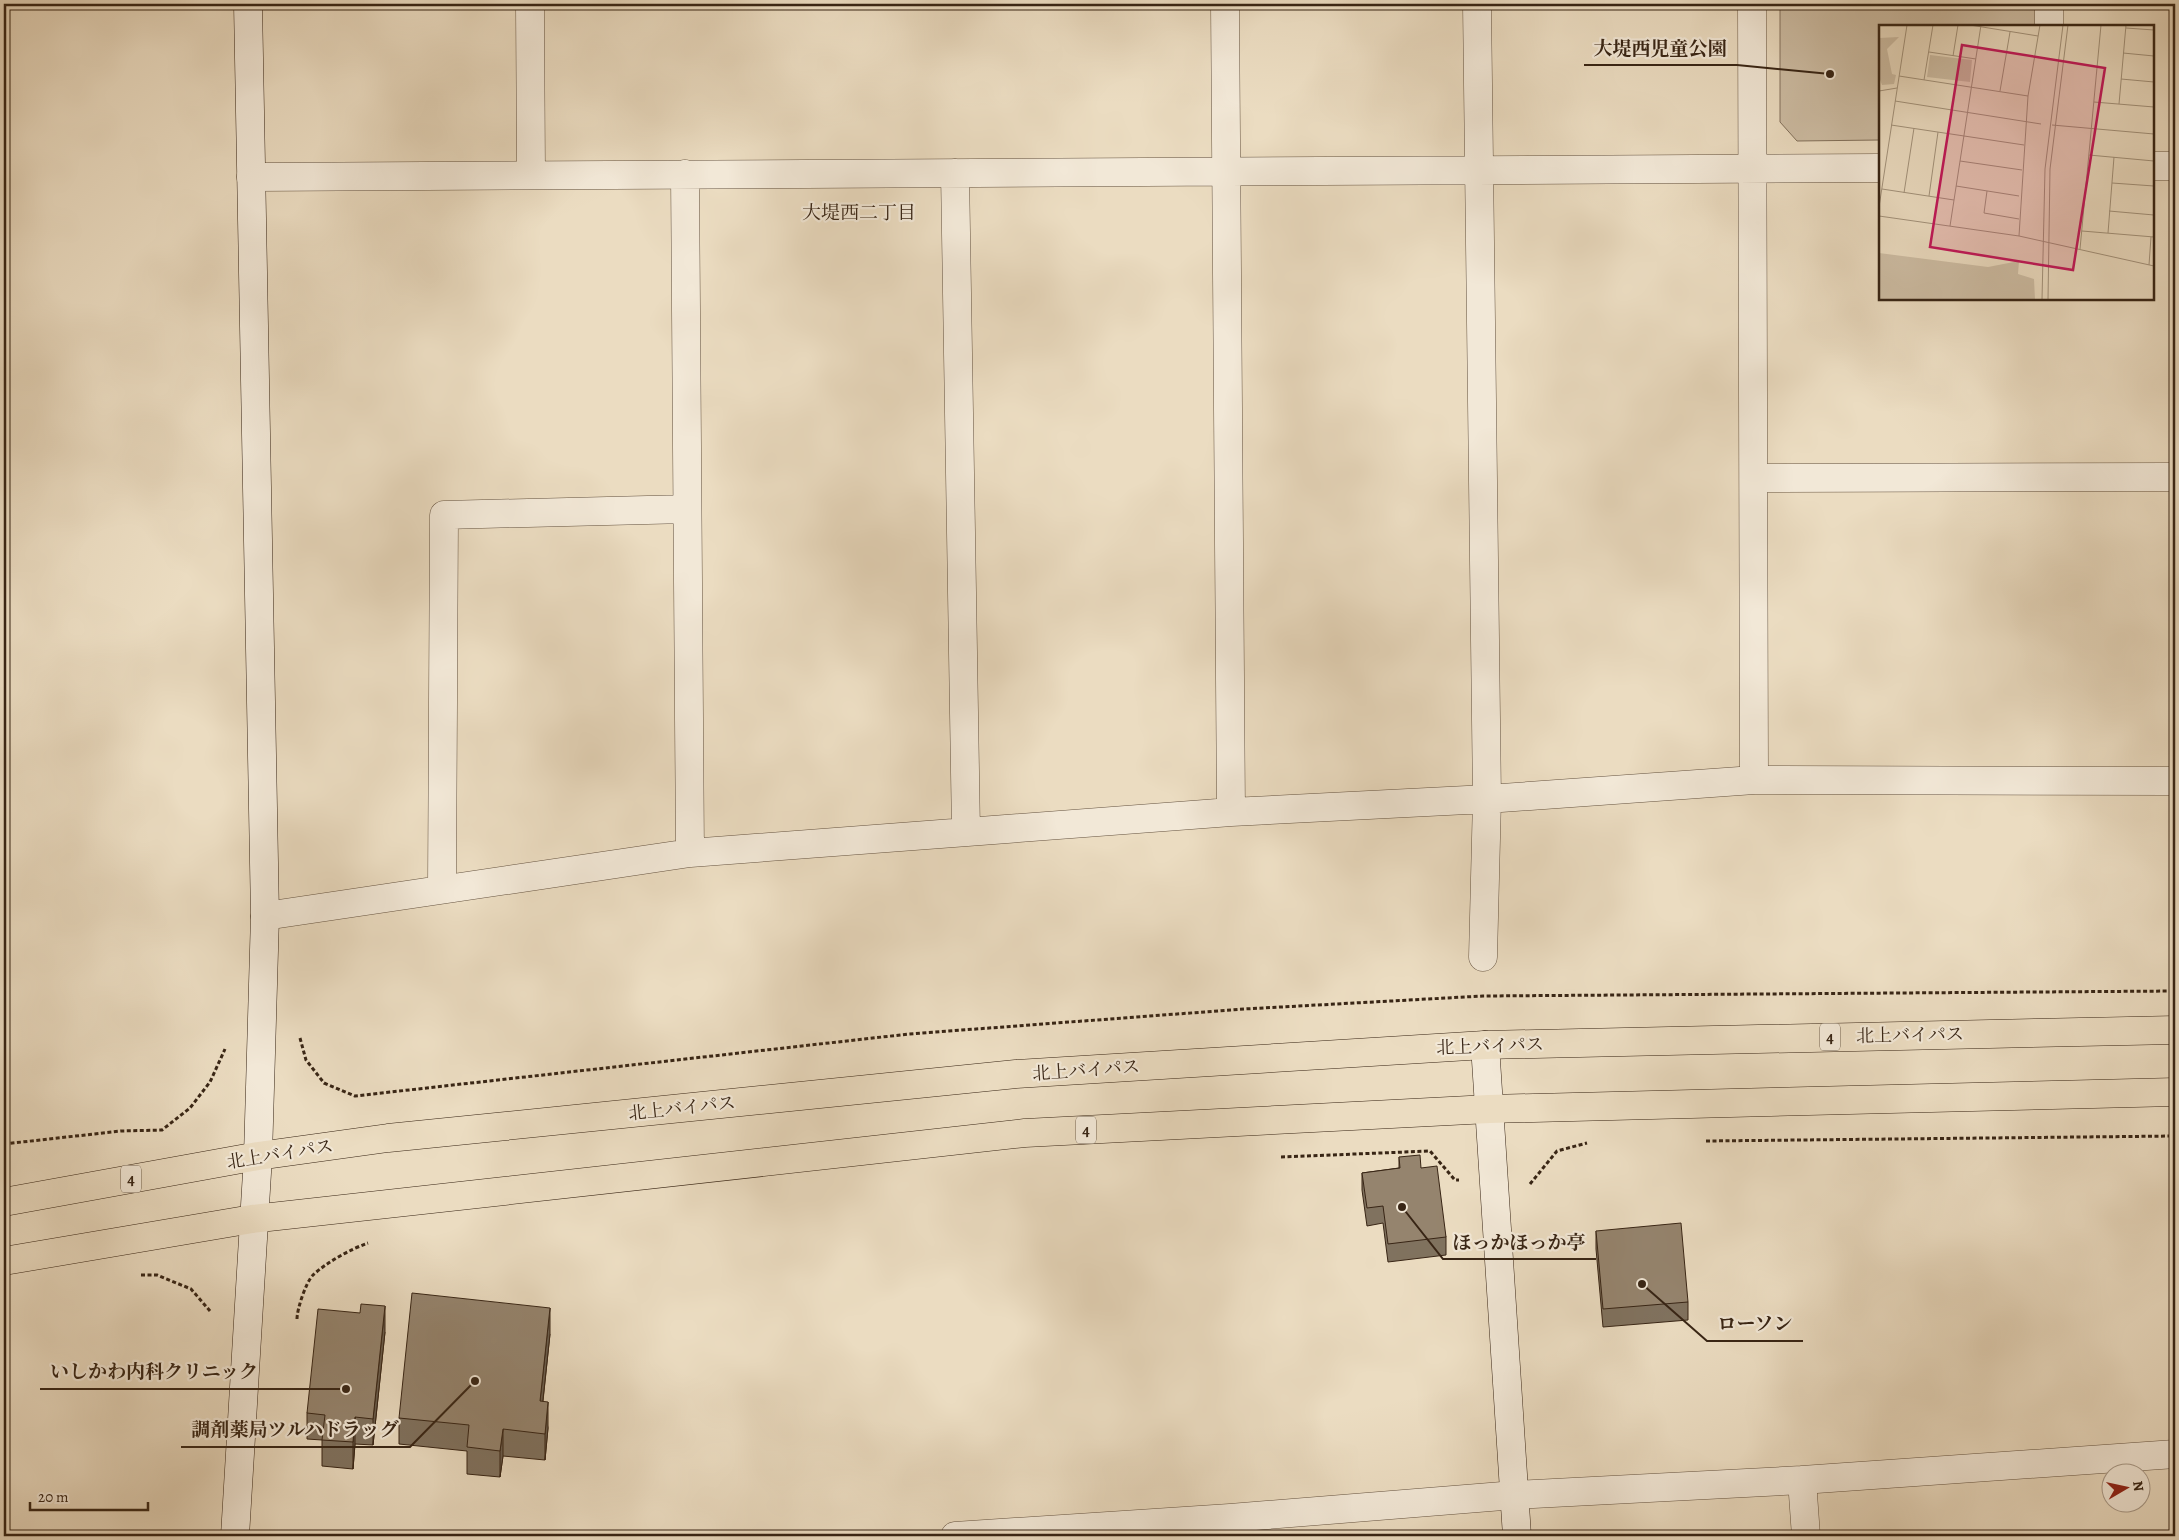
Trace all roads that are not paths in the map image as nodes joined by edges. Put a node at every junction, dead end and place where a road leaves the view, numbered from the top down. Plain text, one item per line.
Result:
1 (248, 4) edge
2 (530, 4) edge
3 (1225, 4) edge
4 (1477, 4) edge
5 (1752, 4) edge
6 (2049, 4) edge
7 (2049, 25) edge
8 (2154, 166) edge
9 (2175, 166) edge
10 (1753, 168) junction
11 (1879, 168) edge
12 (1479, 170) junction
13 (1226, 171) junction
14 (955, 173) junction
15 (685, 174) junction
16 (531, 175) junction
17 (251, 177) junction
18 (2175, 477) edge
19 (1754, 478) junction
20 (687, 509) junction
21 (1754, 780) junction
22 (2175, 782) edge
23 (1487, 798) junction
24 (1231, 812) junction
25 (966, 832) junction
26 (690, 852) junction
27 (442, 889) junction
28 (265, 916) junction
29 (1483, 957) dead end
30 (2175, 1030) edge
31 (1485, 1045) junction
32 (2175, 1092) edge
33 (1489, 1109) junction
34 (258, 1156) junction
35 (4, 1202) edge
36 (252, 1219) junction
37 (4, 1261) edge
38 (2175, 1454) edge
39 (1802, 1480) junction
40 (1515, 1495) junction
41 (1231, 1527) edge
42 (235, 1536) edge
43 (955, 1536) edge
44 (1517, 1536) edge
45 (1806, 1536) edge

1 - 17 street
2 - 16 street
3 - 13 street
4 - 12 street
5 - 10 street
6 - 7 street
8 - 9 street
10 - 11 street
10 - 12 street
10 - 19 street
12 - 13 street
12 - 23 street
13 - 14 street
13 - 24 street
14 - 15 street
14 - 25 street
15 - 16 street
15 - 20 street
16 - 17 street
17 - 28 street
18 - 19 street
19 - 21 street
20 - 26 street
20 - 27 street
21 - 22 street
21 - 23 street
23 - 24 street
23 - 29 street
24 - 25 street
25 - 26 street
26 - 27 street
27 - 28 street
28 - 34 street
30 - 31 highway, 北上バイパス / 4
31 - 33 street
31 - 34 highway, 北上バイパス / 4
32 - 33 highway, 4
33 - 36 highway, 4
33 - 40 street
34 - 35 highway, 北上バイパス / 4
34 - 36 street
36 - 37 highway, 4
36 - 42 street
38 - 39 street
39 - 40 street
39 - 45 street
40 - 41 street
40 - 44 street
41 - 43 street

